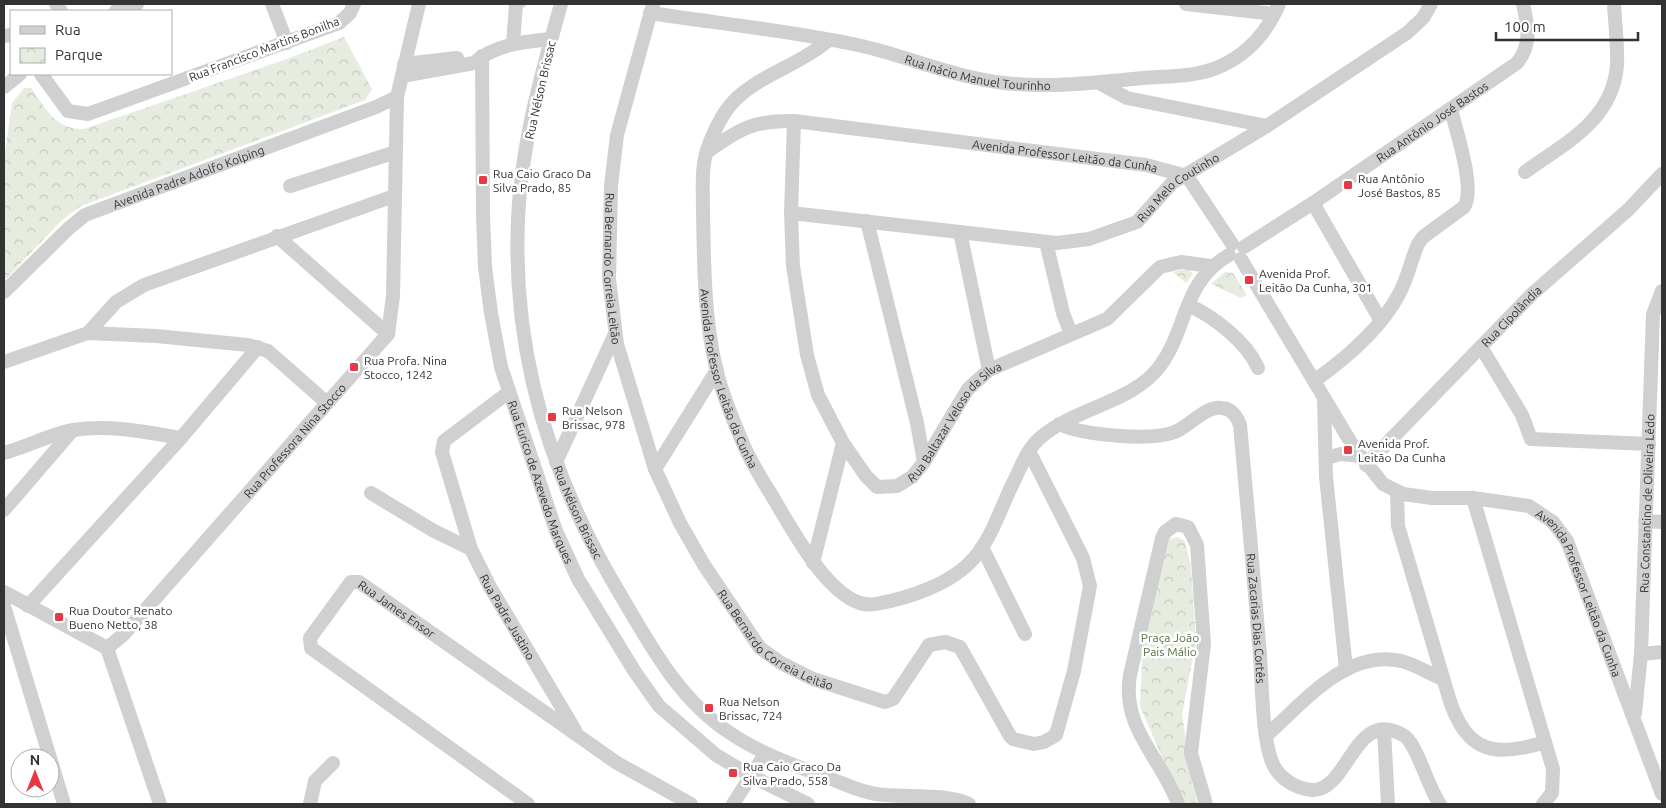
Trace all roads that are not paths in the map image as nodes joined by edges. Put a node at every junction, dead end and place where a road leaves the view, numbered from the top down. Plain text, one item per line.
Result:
1 (137, 4) edge
2 (272, 4) edge
3 (354, 4) edge
4 (419, 4) edge
5 (516, 4) edge
6 (561, 4) edge
7 (1186, 4) edge
8 (1430, 4) edge
9 (1523, 4) edge
10 (1614, 4) edge
11 (652, 8) edge
12 (1277, 9) edge
13 (119, 10) edge
14 (551, 39) junction
15 (829, 40) junction
16 (287, 43) junction
17 (512, 44) junction
18 (482, 56) junction
19 (403, 70) junction
20 (19, 75) edge
21 (42, 75) edge
22 (1101, 84) junction
23 (4, 87) edge
24 (397, 97) junction
25 (1451, 109) junction
26 (794, 121) junction
27 (1267, 126) junction
28 (396, 152) junction
29 (706, 152) junction
30 (1525, 172) dead end
31 (1662, 174) edge
32 (1187, 176) junction
33 (290, 186) dead end
34 (394, 196) junction
35 (1313, 203) junction
36 (791, 213) junction
37 (867, 221) junction
38 (960, 232) junction
39 (277, 236) junction
40 (1046, 242) junction
41 (1237, 251) junction
42 (1211, 266) junction
43 (4, 292) edge
44 (1662, 292) edge
45 (1188, 305) junction
46 (1381, 321) junction
47 (88, 333) junction
48 (388, 334) junction
49 (615, 334) junction
50 (1071, 334) junction
51 (258, 347) junction
52 (1481, 347) junction
53 (4, 362) edge
54 (1258, 368) dead end
55 (716, 370) junction
56 (989, 370) junction
57 (1314, 381) junction
58 (509, 392) junction
59 (1324, 398) junction
60 (327, 403) junction
61 (543, 420) junction
62 (1059, 424) junction
63 (520, 425) junction
64 (72, 430) junction
65 (181, 438) junction
66 (843, 442) junction
67 (1648, 444) junction
68 (1029, 452) junction
69 (4, 453) edge
70 (1326, 458) junction
71 (1363, 461) junction
72 (556, 462) junction
73 (924, 462) junction
74 (655, 469) junction
75 (1397, 492) junction
76 (371, 494) dead end
77 (1473, 498) junction
78 (4, 510) edge
79 (1645, 521) junction
80 (1662, 522) edge
81 (982, 547) junction
82 (471, 548) junction
83 (813, 563) junction
84 (4, 592) edge
85 (4, 606) edge
86 (28, 606) junction
87 (1025, 634) dead end
88 (107, 648) junction
89 (1662, 652) edge
90 (1641, 654) junction
91 (1346, 669) junction
92 (1443, 679) junction
93 (552, 690) junction
94 (536, 706) junction
95 (1635, 718) junction
96 (1384, 731) junction
97 (578, 735) junction
98 (1267, 735) junction
99 (1545, 742) junction
100 (765, 754) junction
101 (332, 763) dead end
102 (751, 776) junction
103 (1662, 794) edge
104 (64, 804) edge
105 (160, 804) edge
106 (310, 804) edge
107 (528, 804) edge
108 (691, 804) edge
109 (734, 804) edge
110 (808, 804) edge
111 (969, 804) edge
112 (1178, 804) edge
113 (1206, 804) edge
114 (1388, 804) edge
115 (1440, 804) edge
116 (1543, 804) edge

1 - 13 street
2 - 16 street
3 - 16 street, Rua Francisco Martins Bonilha
4 - 19 street
5 - 17 street
6 - 14 street, Rua Nélson Brissac
7 - 12 street
8 - 27 street, Rua Melo Coutinho
9 - 25 street, Rua Antônio José Bastos
10 - 30 street
11 - 15 street, Rua Inácio Manuel Tourinho
11 - 49 street, Rua Bernardo Correia Leitão
12 - 22 street, Rua Inácio Manuel Tourinho
14 - 17 street
14 - 61 street, Rua Nélson Brissac
15 - 22 street, Rua Inácio Manuel Tourinho
15 - 29 street
16 - 21 street, Rua Francisco Martins Bonilha
17 - 18 street
18 - 19 street
18 - 58 street, Rua Eurico de Azevedo Marques
19 - 24 street
20 - 23 street
22 - 27 street
24 - 28 street
24 - 43 street, Avenida Padre Adolfo Kolping
25 - 35 street, Rua Antônio José Bastos
25 - 46 street
26 - 29 street, Avenida Professor Leitão da Cunha
26 - 32 street, Avenida Professor Leitão da Cunha
26 - 36 street, Rua Baltazar Veloso da Silva
27 - 32 street, Rua Melo Coutinho
28 - 33 street
28 - 34 street
29 - 55 street, Avenida Professor Leitão da Cunha
31 - 52 street, Rua Cipolândia
32 - 40 street, Rua Melo Coutinho
32 - 41 street, Avenida Professor Leitão da Cunha
34 - 39 street
34 - 48 street
35 - 41 street, Rua Antônio José Bastos
35 - 46 street
36 - 37 street, Rua Melo Coutinho
36 - 66 street, Rua Baltazar Veloso da Silva
37 - 38 street, Rua Melo Coutinho
37 - 73 street
38 - 40 street, Rua Melo Coutinho
38 - 56 street
39 - 47 street
39 - 48 street
40 - 50 street
41 - 42 street, Avenida Professor Leitão da Cunha
41 - 57 street, Avenida Professor Leitão da Cunha
42 - 45 street, Avenida Professor Leitão da Cunha
42 - 50 street, Rua Baltazar Veloso da Silva
44 - 67 street, Rua Constantino de Oliveira Lêdo
45 - 54 street
45 - 62 street, Avenida Professor Leitão da Cunha
46 - 57 street
47 - 51 street
47 - 53 street
48 - 60 street, Rua Professora Nina Stocco
49 - 72 street
49 - 74 street, Rua Bernardo Correia Leitão
50 - 56 street, Rua Baltazar Veloso da Silva
51 - 60 street
51 - 65 street
52 - 67 street
52 - 71 street, Rua Cipolândia
55 - 74 street
55 - 83 street, Avenida Professor Leitão da Cunha
56 - 73 street, Rua Baltazar Veloso da Silva
57 - 59 street, Avenida Professor Leitão da Cunha
58 - 63 street, Rua Eurico de Azevedo Marques
58 - 82 street, Rua Padre Justino
59 - 70 street
59 - 71 street, Avenida Professor Leitão da Cunha
60 - 88 street, Rua Professora Nina Stocco
61 - 63 street
61 - 72 street, Rua Nélson Brissac
62 - 68 street, Avenida Professor Leitão da Cunha
62 - 98 street, Rua Zacarias Dias Cortês
63 - 102 street, Rua Eurico de Azevedo Marques
64 - 65 street
64 - 69 street
64 - 78 street
65 - 86 street
66 - 73 street, Rua Baltazar Veloso da Silva
66 - 83 street
67 - 79 street, Rua Constantino de Oliveira Lêdo
68 - 74 street, Rua Bernardo Correia Leitão
68 - 81 street, Avenida Professor Leitão da Cunha
70 - 71 street
70 - 91 street
71 - 75 street, Avenida Professor Leitão da Cunha
72 - 100 street, Rua Nélson Brissac
75 - 77 street, Avenida Professor Leitão da Cunha
75 - 92 street
76 - 82 street
77 - 95 street, Avenida Professor Leitão da Cunha
77 - 99 street
79 - 80 street
79 - 90 street, Rua Constantino de Oliveira Lêdo
81 - 83 street, Avenida Professor Leitão da Cunha
81 - 87 street
82 - 93 street, Rua Padre Justino
84 - 86 street
85 - 104 street
86 - 88 street
88 - 105 street
89 - 90 street
90 - 95 street, Rua Constantino de Oliveira Lêdo
91 - 92 street
91 - 98 street
92 - 99 street
93 - 94 street
93 - 97 street, Rua Padre Justino
94 - 97 street, Rua James Ensor
94 - 107 street, Rua James Ensor
95 - 103 street, Avenida Professor Leitão da Cunha
96 - 98 street, Rua Zacarias Dias Cortês
96 - 114 street
96 - 115 street
97 - 108 street, Rua Padre Justino
99 - 116 street
100 - 102 street
100 - 111 street, Rua Nélson Brissac
101 - 106 street
102 - 109 street
102 - 110 street, Rua Eurico de Azevedo Marques
112 - 113 street

